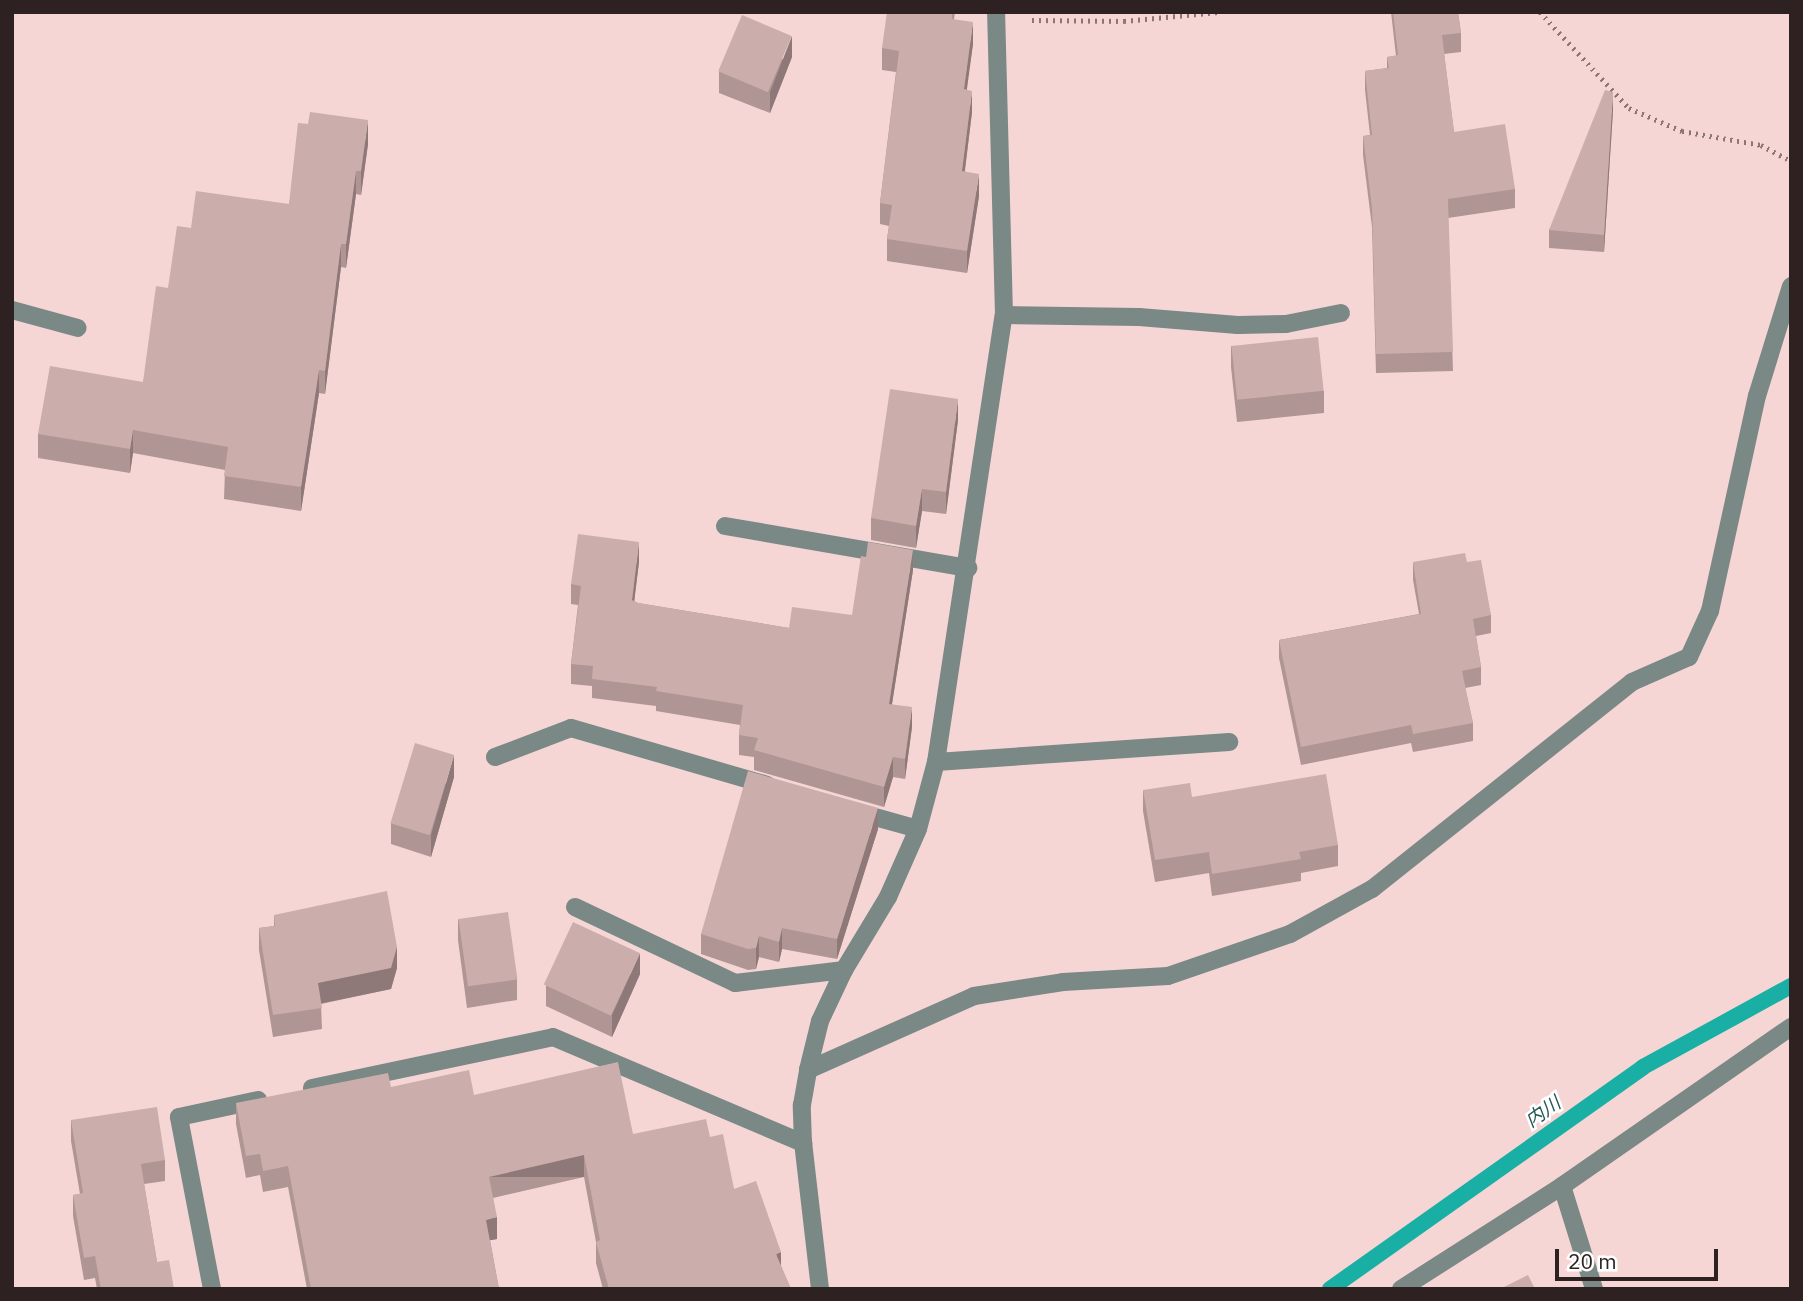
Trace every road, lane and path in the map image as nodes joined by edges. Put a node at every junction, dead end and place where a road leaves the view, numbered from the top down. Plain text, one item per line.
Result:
1 (1219, 12) edge
2 (1540, 12) edge
3 (996, 16) edge
4 (1791, 161) edge
5 (1791, 286) edge
6 (12, 310) edge
7 (1340, 313) dead end
8 (1004, 316) junction
9 (78, 328) dead end
10 (725, 526) dead end
11 (968, 568) junction
12 (1229, 742) dead end
13 (495, 757) dead end
14 (936, 762) junction
15 (785, 790) edge
16 (838, 806) edge
17 (918, 829) junction
18 (575, 907) dead end
19 (844, 970) junction
20 (1791, 1027) edge
21 (808, 1070) junction
22 (299, 1091) edge
23 (272, 1097) edge
24 (803, 1143) junction
25 (1562, 1186) junction
26 (212, 1289) edge
27 (820, 1289) edge
28 (1401, 1289) edge
29 (1594, 1289) edge

1 - 3 path
2 - 4 path
3 - 8 street
5 - 21 street
6 - 9 street
7 - 8 street
8 - 11 street
10 - 11 street
11 - 14 street
12 - 14 street
13 - 15 street
14 - 17 street
16 - 17 street
17 - 19 street
18 - 19 street
19 - 21 street
20 - 25 street
21 - 24 street
22 - 24 street
23 - 26 street
24 - 27 street
25 - 28 street
25 - 29 street

